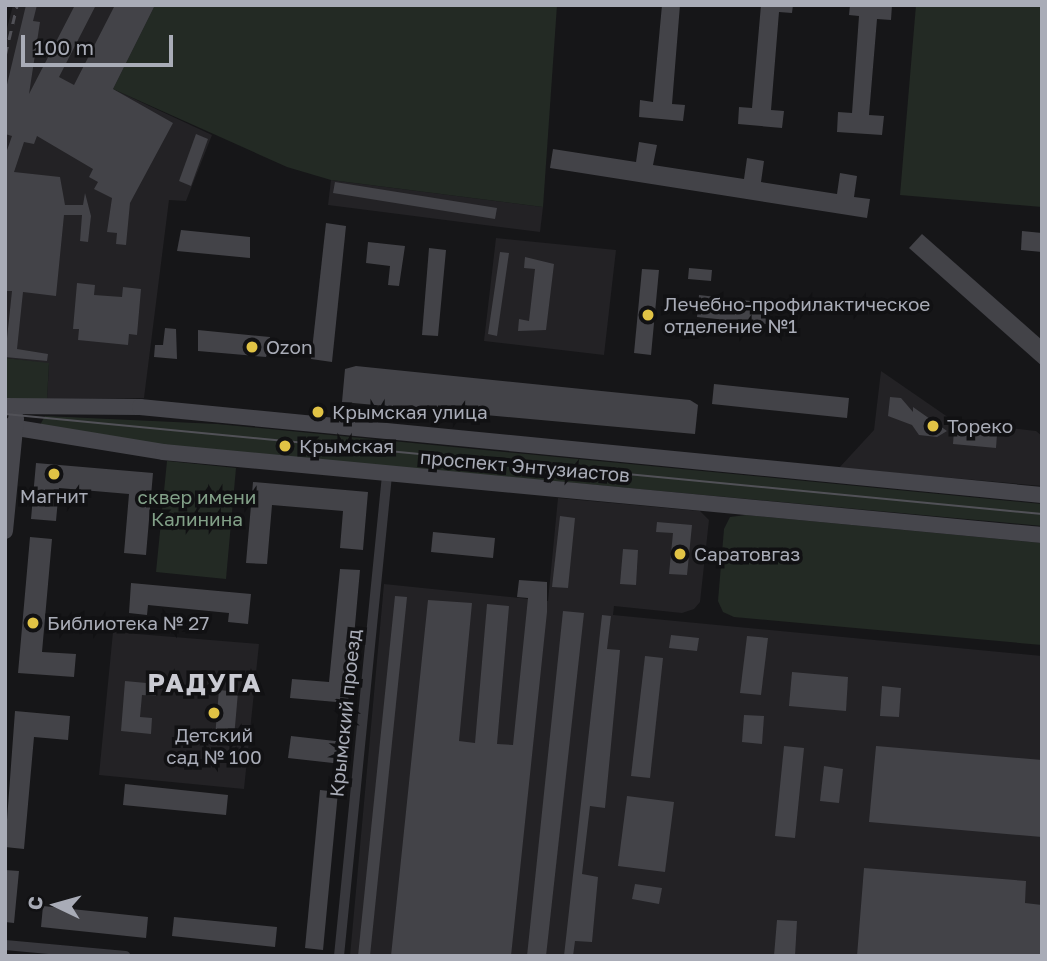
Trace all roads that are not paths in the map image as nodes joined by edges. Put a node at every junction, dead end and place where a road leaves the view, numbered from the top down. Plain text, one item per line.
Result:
1 (11, 406) edge
2 (10, 427) edge
3 (387, 474) junction
4 (1042, 495) edge
5 (5, 531) edge
6 (1042, 535) edge
7 (5, 945) edge
8 (125, 956) edge
9 (339, 956) edge

1 - 2 main road
1 - 4 main road, проспект Энтузиастов
2 - 3 main road, проспект Энтузиастов
2 - 5 main road
3 - 6 main road, проспект Энтузиастов
3 - 9 street, Крымский проезд
7 - 8 street

